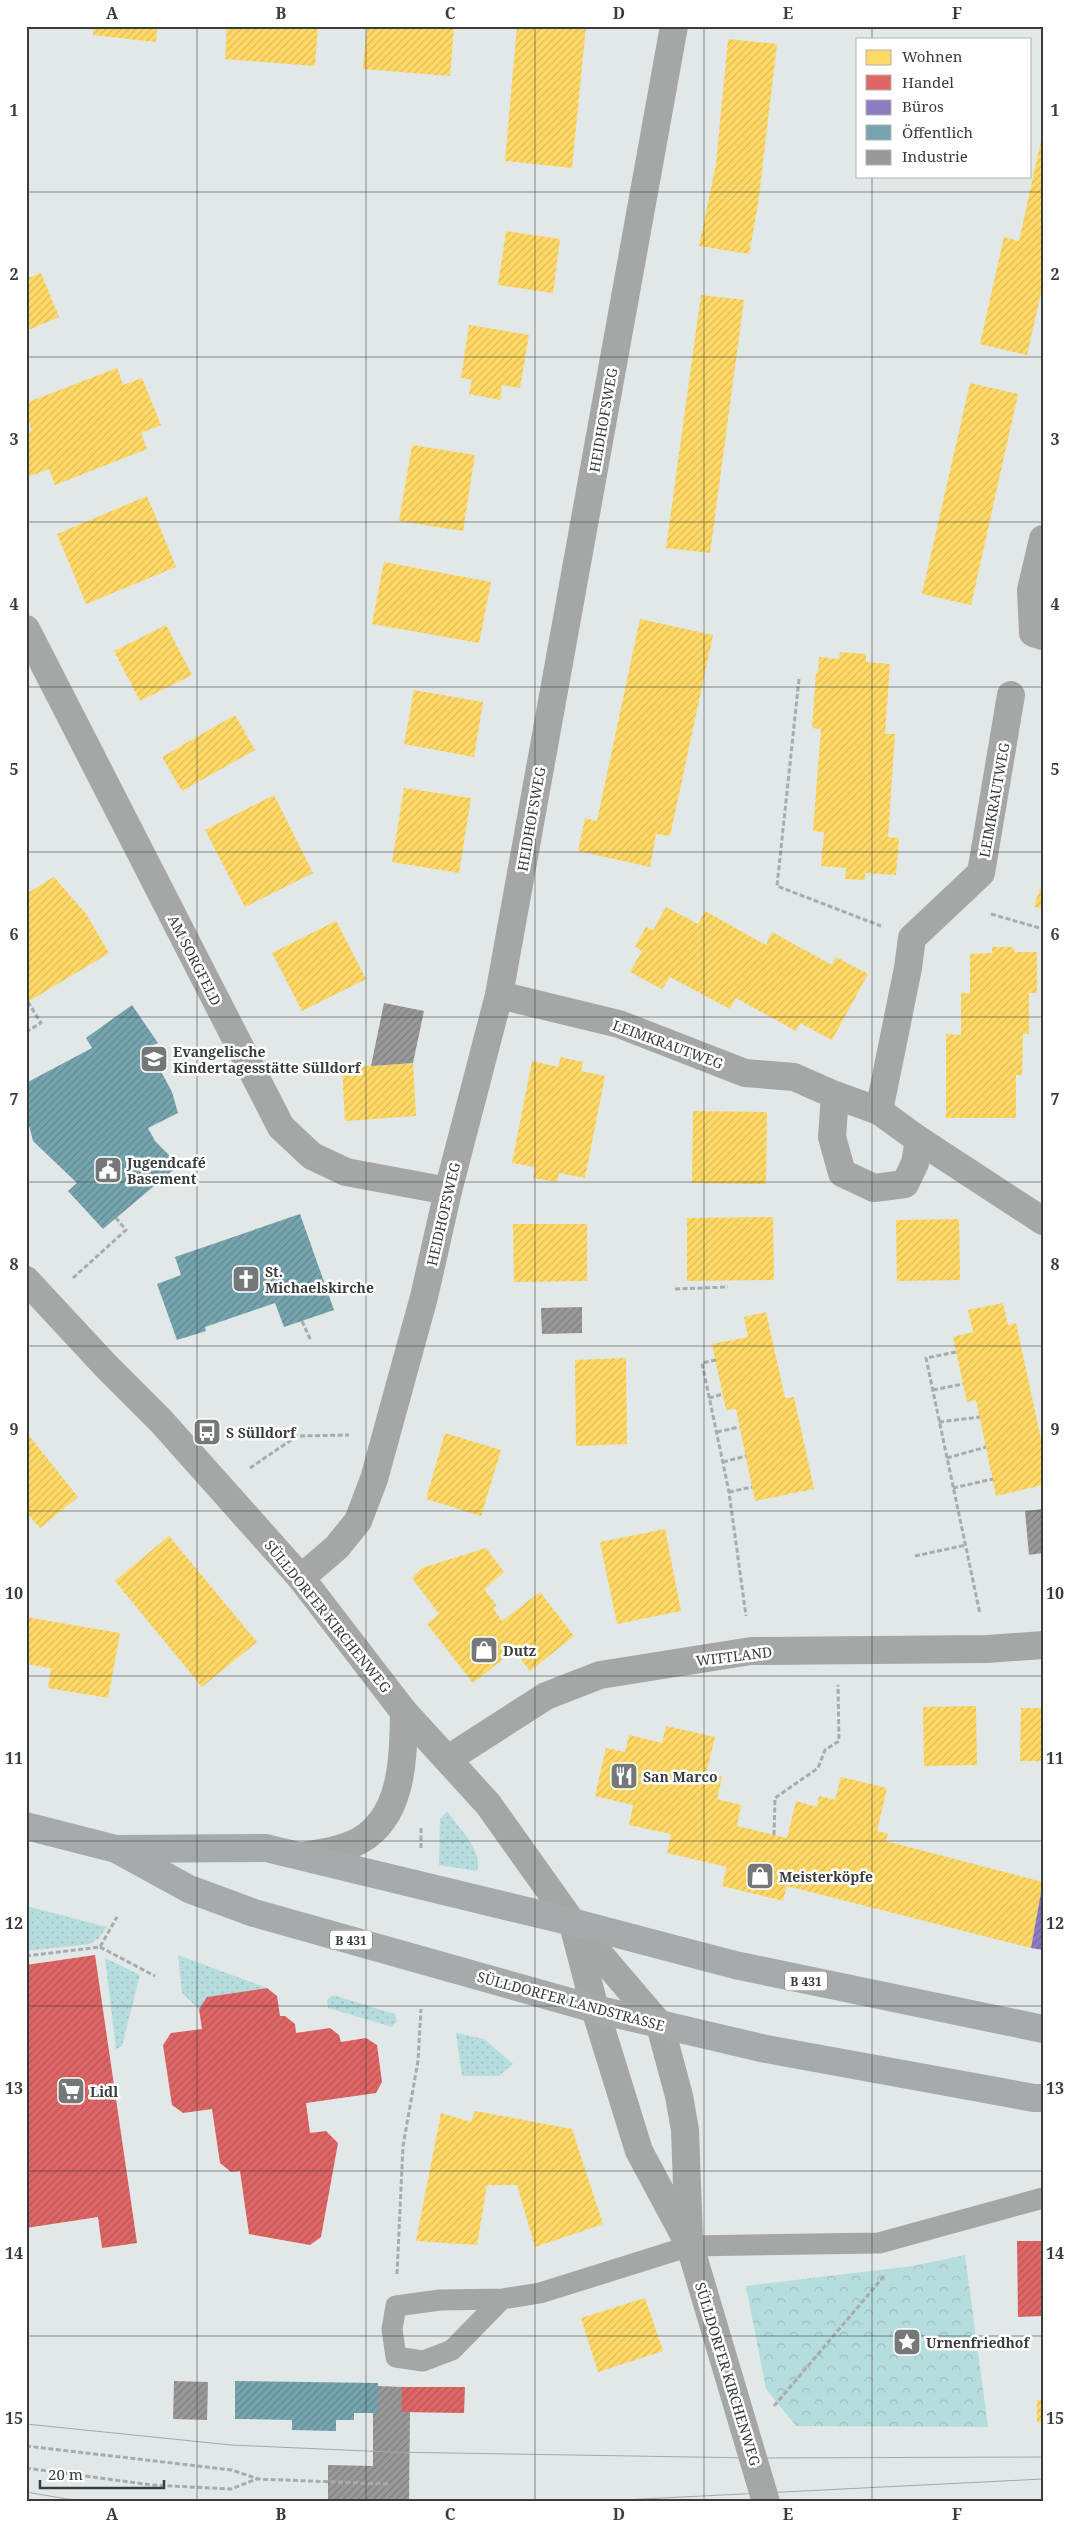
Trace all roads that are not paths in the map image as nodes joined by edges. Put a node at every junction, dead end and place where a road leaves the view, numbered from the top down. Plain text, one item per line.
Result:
1 (674, 26) edge
2 (1043, 540) edge
3 (26, 629) edge
4 (1038, 634) edge
5 (1012, 695) dead end
6 (499, 995) junction
7 (835, 1095) junction
8 (879, 1112) junction
9 (919, 1140) junction
10 (448, 1190) junction
11 (1043, 1221) edge
12 (26, 1280) edge
13 (301, 1578) junction
14 (1043, 1645) edge
15 (404, 1712) junction
16 (448, 1759) junction
17 (26, 1826) edge
18 (116, 1849) junction
19 (303, 1856) junction
20 (572, 1922) junction
21 (595, 2009) junction
22 (660, 2025) junction
23 (1043, 2029) edge
24 (1043, 2098) edge
25 (1043, 2198) edge
26 (690, 2246) junction
27 (502, 2299) junction
28 (766, 2502) edge

1 - 6 street, HEIDHOFSWEG
2 - 4 street
3 - 10 street, AM SORGFELD
5 - 8 street, LEIMKRAUTWEG
6 - 7 street, LEIMKRAUTWEG
6 - 10 street, HEIDHOFSWEG
7 - 8 street, LEIMKRAUTWEG
7 - 9 street
8 - 9 street, LEIMKRAUTWEG
9 - 11 street, LEIMKRAUTWEG
10 - 13 street, HEIDHOFSWEG
12 - 13 street, SÜLLDORFER KIRCHENWEG
13 - 15 street, SÜLLDORFER KIRCHENWEG
14 - 16 street, WITTLAND
15 - 16 street, SÜLLDORFER KIRCHENWEG
15 - 19 street
16 - 20 street, SÜLLDORFER KIRCHENWEG
17 - 18 main road, SÜLLDORFER LANDSTRASSE / B 431
18 - 19 main road, SÜLLDORFER LANDSTRASSE / B 431
18 - 21 main road, SÜLLDORFER LANDSTRASSE / B 431
19 - 20 main road, SÜLLDORFER LANDSTRASSE / B 431
20 - 21 street, SÜLLDORFER KIRCHENWEG
20 - 22 street, SÜLLDORFER KIRCHENWEG
20 - 23 main road, SÜLLDORFER LANDSTRASSE / B 431
21 - 22 main road, SÜLLDORFER LANDSTRASSE / B 431
21 - 26 street, SÜLLDORFER KIRCHENWEG
22 - 24 main road, SÜLLDORFER LANDSTRASSE / B 431
22 - 26 street, SÜLLDORFER KIRCHENWEG
25 - 26 lane
26 - 27 lane
26 - 28 street, SÜLLDORFER KIRCHENWEG
27 - 27 lane

